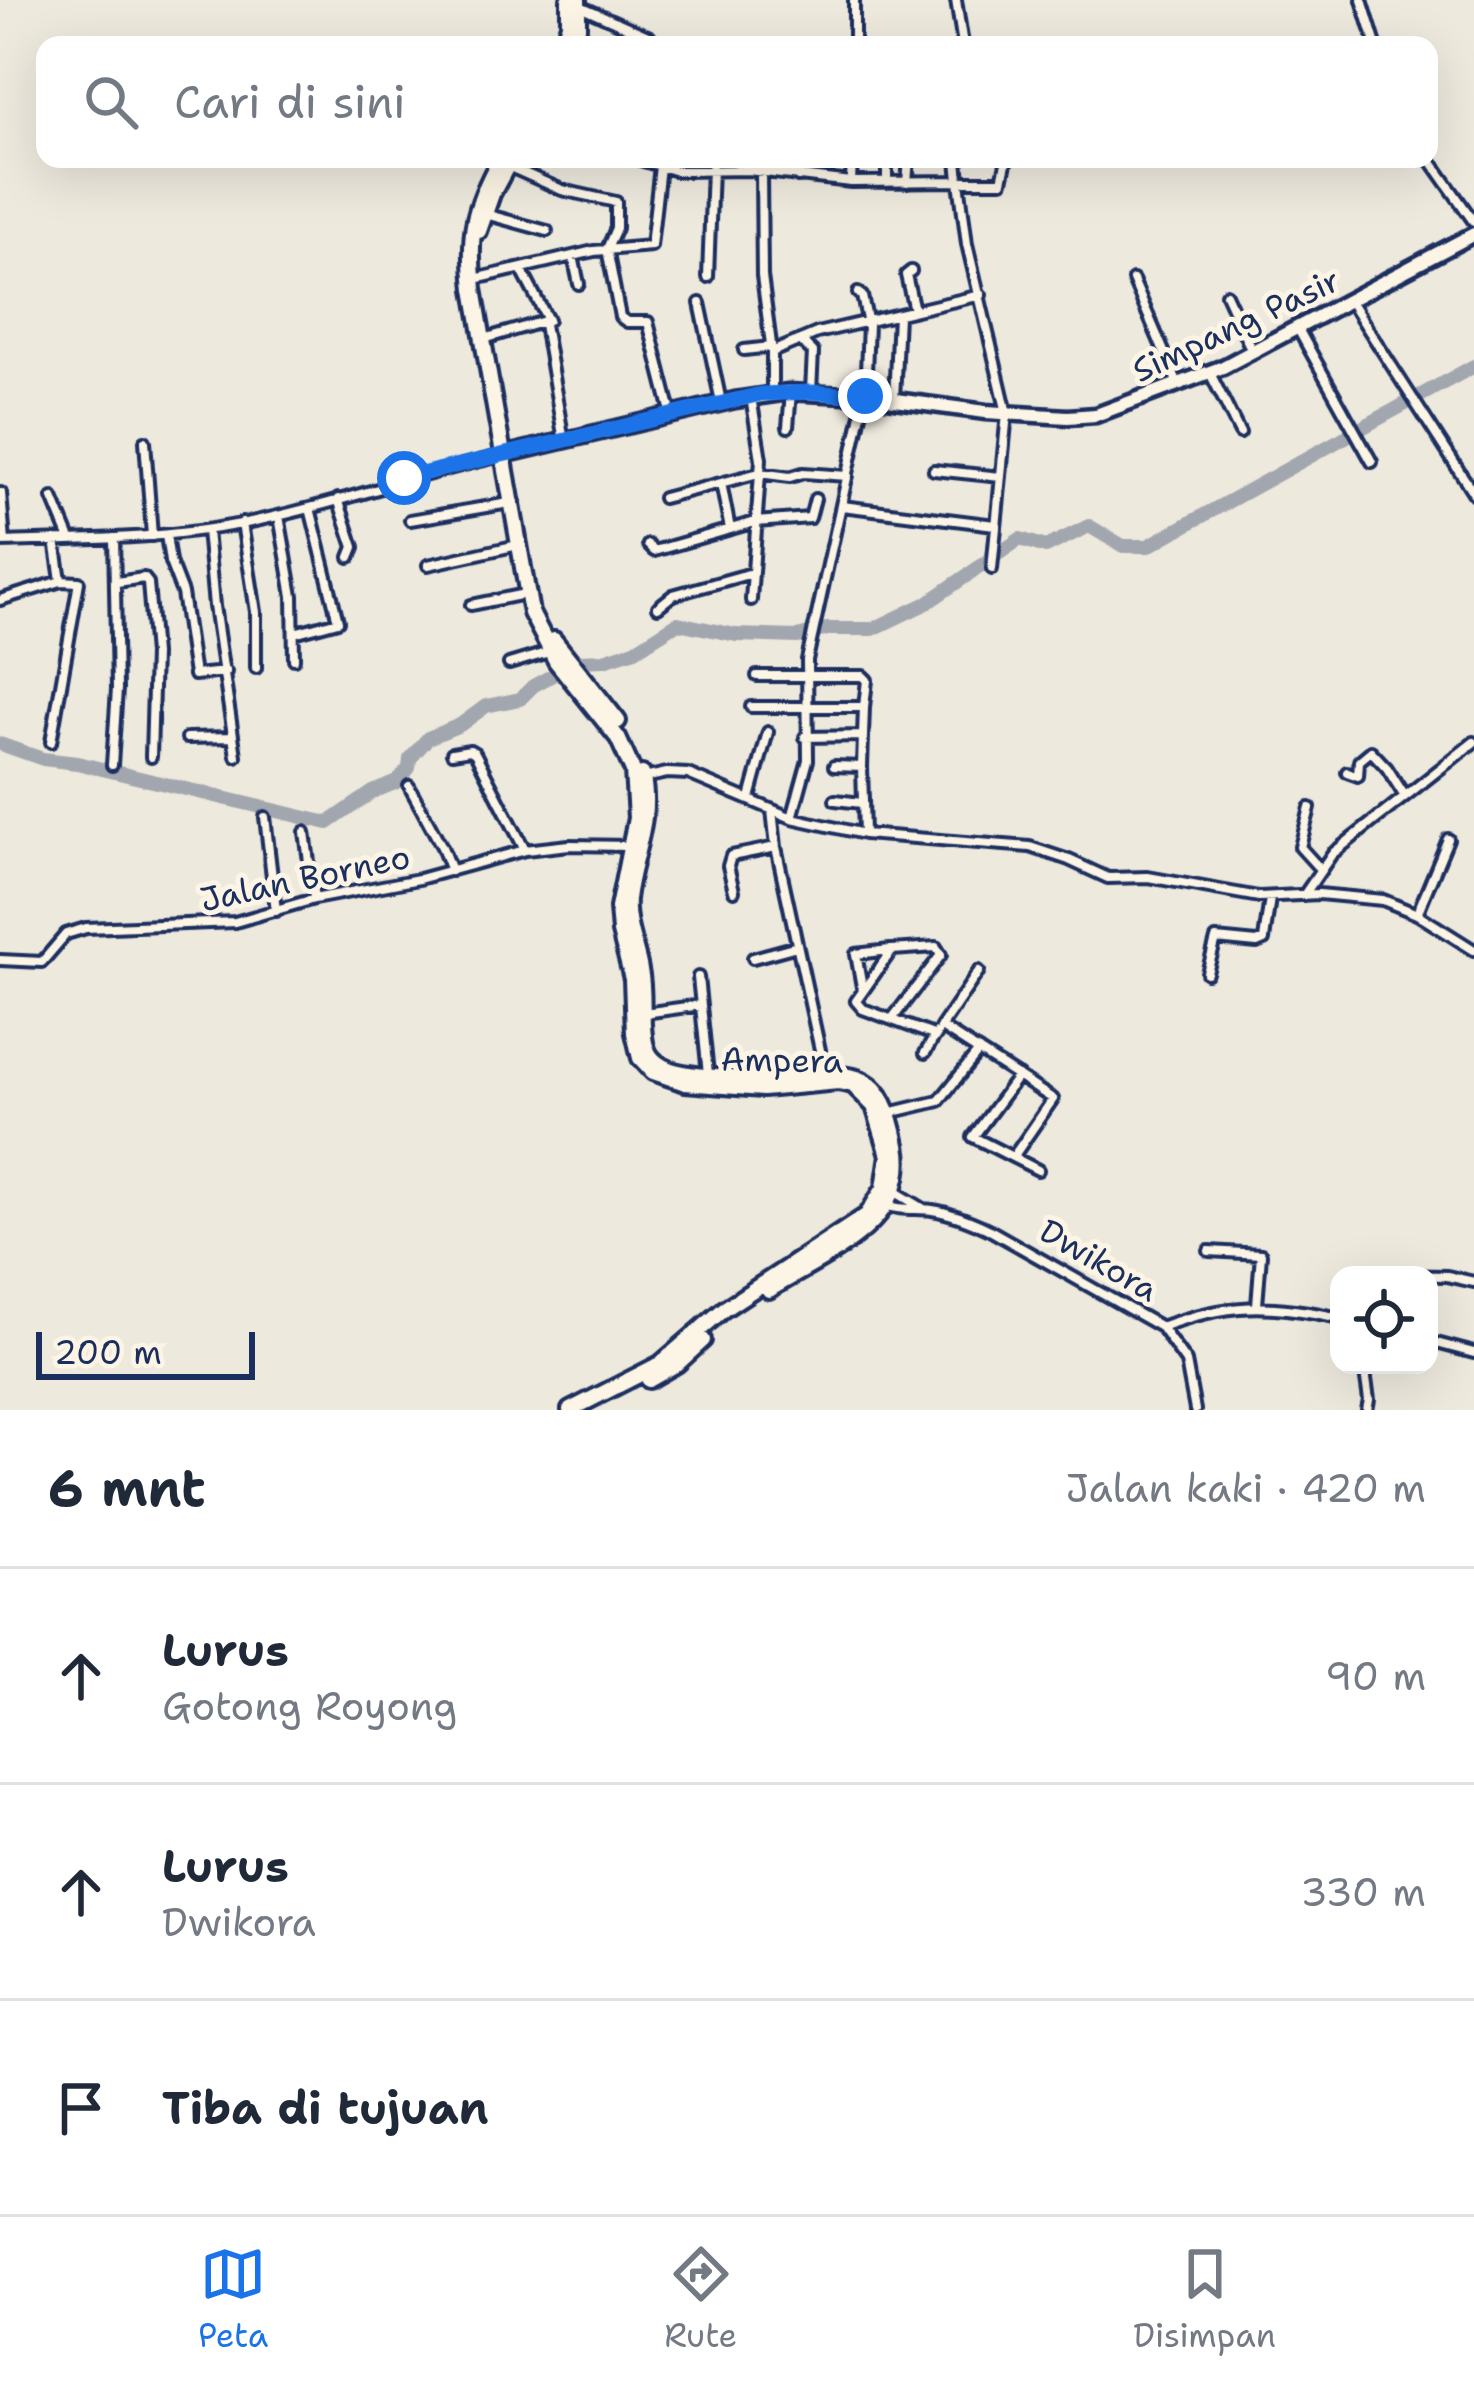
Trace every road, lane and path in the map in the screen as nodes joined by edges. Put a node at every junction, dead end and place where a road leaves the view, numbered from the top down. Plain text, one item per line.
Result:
1 (854, 0) edge
2 (956, 0) edge
3 (1362, 0) edge
4 (576, 2) edge
5 (565, 36) edge
6 (574, 36) edge
7 (648, 36) edge
8 (854, 36) edge
9 (962, 36) edge
10 (1373, 36) edge
11 (502, 168) edge
12 (503, 168) edge
13 (520, 168) edge
14 (659, 168) edge
15 (666, 168) edge
16 (712, 168) joint
17 (754, 168) edge
18 (800, 168) edge
19 (851, 168) edge
20 (886, 168) edge
21 (908, 168) edge
22 (955, 168) edge
23 (1006, 168) edge
24 (1436, 168) edge
25 (761, 174) junction
26 (798, 177) junction
27 (850, 182) junction
28 (887, 182) junction
29 (907, 182) junction
30 (953, 182) junction
31 (484, 214) junction
32 (1474, 222) edge
33 (547, 232) dead end
34 (1474, 234) edge
35 (607, 249) junction
36 (573, 256) junction
37 (522, 271) junction
38 (910, 271) dead end
39 (708, 277) dead end
40 (476, 279) junction
41 (1133, 280) dead end
42 (579, 284) dead end
43 (858, 293) dead end
44 (1226, 294) dead end
45 (981, 295) junction
46 (1350, 302) junction
47 (700, 303) dead end
48 (914, 310) junction
49 (898, 315) junction
50 (544, 324) junction
51 (868, 324) junction
52 (1298, 329) junction
53 (486, 338) junction
54 (800, 340) junction
55 (745, 350) dead end
56 (772, 350) junction
57 (1253, 352) junction
58 (1210, 374) junction
59 (1179, 385) junction
60 (791, 392) junction
61 (811, 392) junction
62 (772, 393) junction
63 (865, 396) junction
64 (751, 397) junction
65 (894, 400) junction
66 (721, 404) junction
67 (1007, 413) junction
68 (672, 416) junction
69 (788, 427) dead end
70 (1240, 433) dead end
71 (145, 441) dead end
72 (565, 442) junction
73 (505, 455) junction
74 (1372, 462) dead end
75 (934, 470) dead end
76 (759, 473) junction
77 (848, 476) junction
78 (1000, 477) junction
79 (721, 483) junction
80 (1, 493) edge
81 (1474, 494) edge
82 (52, 498) dead end
83 (662, 498) dead end
84 (338, 499) junction
85 (814, 499) dead end
86 (514, 502) junction
87 (842, 506) junction
88 (310, 508) junction
89 (279, 516) junction
90 (410, 520) dead end
91 (755, 522) junction
92 (242, 524) junction
93 (995, 525) junction
94 (730, 529) junction
95 (207, 530) junction
96 (166, 535) junction
97 (152, 536) junction
98 (114, 538) junction
99 (70, 539) junction
100 (55, 540) junction
101 (3, 542) edge
102 (518, 545) junction
103 (648, 545) dead end
104 (350, 557) dead end
105 (428, 565) dead end
106 (992, 569) dead end
107 (752, 573) junction
108 (61, 580) junction
109 (117, 582) junction
110 (525, 594) junction
111 (0, 600) edge
112 (751, 600) dead end
113 (471, 605) dead end
114 (658, 607) dead end
115 (294, 633) junction
116 (557, 656) junction
117 (294, 659) dead end
118 (509, 664) dead end
119 (256, 668) dead end
120 (226, 672) junction
121 (807, 675) junction
122 (757, 676) dead end
123 (576, 677) junction
124 (806, 706) junction
125 (751, 707) dead end
126 (864, 707) junction
127 (768, 732) dead end
128 (805, 736) junction
129 (862, 736) junction
130 (187, 737) dead end
131 (232, 737) junction
132 (50, 742) dead end
133 (1474, 742) edge
134 (452, 753) dead end
135 (236, 756) dead end
136 (151, 757) dead end
137 (112, 764) dead end
138 (834, 766) dead end
139 (862, 766) junction
140 (1348, 772) dead end
141 (644, 778) junction
142 (409, 786) dead end
143 (641, 795) junction
144 (1404, 795) junction
145 (751, 798) junction
146 (835, 800) dead end
147 (862, 803) junction
148 (1310, 808) dead end
149 (772, 809) junction
150 (266, 817) dead end
151 (792, 818) junction
152 (305, 832) dead end
153 (864, 834) junction
154 (1448, 839) dead end
155 (630, 847) junction
156 (776, 847) junction
157 (525, 850) junction
158 (1319, 868) junction
159 (451, 872) junction
160 (734, 891) dead end
161 (1304, 896) junction
162 (1270, 898) junction
163 (314, 899) junction
164 (276, 911) junction
165 (1417, 914) junction
166 (797, 946) junction
167 (892, 950) junction
168 (1474, 950) edge
169 (753, 958) dead end
170 (0, 960) edge
171 (979, 971) dead end
172 (1208, 974) dead end
173 (698, 977) dead end
174 (862, 988) junction
175 (701, 1005) junction
176 (643, 1014) junction
177 (892, 1019) junction
178 (938, 1031) junction
179 (820, 1050) dead end
180 (979, 1051) junction
181 (925, 1053) dead end
182 (709, 1076) junction
183 (1018, 1076) junction
184 (889, 1113) junction
185 (1013, 1156) junction
186 (1038, 1169) dead end
187 (887, 1197) junction
188 (924, 1209) junction
189 (1209, 1252) dead end
190 (1438, 1276) edge
191 (1472, 1278) edge
192 (1257, 1305) junction
193 (1330, 1317) edge
194 (1161, 1328) junction
195 (1438, 1343) edge
196 (1474, 1353) edge
197 (1365, 1374) edge
198 (570, 1410) edge
199 (588, 1410) edge
200 (1195, 1410) edge
201 (1366, 1410) edge

1 - 8 street
2 - 9 street
3 - 10 street
4 - 5 main road
4 - 6 main road
4 - 7 street
11 - 40 main road
12 - 31 main road
13 - 35 street
14 - 35 street
15 - 16 street
16 - 39 street
17 - 25 street
18 - 26 street
19 - 27 street
20 - 28 street
21 - 29 street
22 - 30 street
23 - 30 street
24 - 32 street
25 - 26 street
25 - 56 street
26 - 27 street
27 - 28 street
28 - 29 street
29 - 30 street
30 - 45 street
31 - 33 street
31 - 40 main road
34 - 46 street, Simpang Pasir
35 - 36 street
35 - 68 street
36 - 37 street
36 - 42 street
37 - 40 street
37 - 50 street
38 - 48 street
40 - 53 main road, Ampera
41 - 59 street
43 - 51 street
44 - 57 street
45 - 48 street
45 - 67 street
46 - 52 street, Simpang Pasir
46 - 81 street
47 - 66 street
48 - 49 street
49 - 51 street
49 - 65 street
50 - 53 street
50 - 72 street
51 - 54 street
51 - 63 street
52 - 57 street, Simpang Pasir
52 - 74 street
53 - 73 main road, Ampera
54 - 56 street
54 - 61 street
55 - 56 street
56 - 62 street
57 - 58 street, Simpang Pasir
58 - 59 street, Simpang Pasir
58 - 70 street
59 - 67 street, Simpang Pasir
60 - 61 street
60 - 62 street
60 - 69 street
61 - 63 street
62 - 64 street
63 - 65 street
63 - 77 street
64 - 66 street
64 - 76 street
65 - 67 street
66 - 68 street
67 - 78 street
68 - 72 street
71 - 97 street
72 - 73 street
73 - 84 street
73 - 86 main road, Ampera
75 - 78 street
76 - 77 street
76 - 79 street
76 - 91 street
77 - 87 street
78 - 93 street
79 - 83 street
79 - 94 street
80 - 101 street
82 - 99 street
84 - 88 street
84 - 104 street
85 - 91 street
86 - 90 street
86 - 102 main road, Ampera
86 - 116 main road, Ampera
87 - 93 street
87 - 121 street
88 - 89 street
88 - 115 street
89 - 92 street
89 - 115 street
91 - 94 street
91 - 107 street
92 - 95 street
92 - 119 street
93 - 106 street
94 - 103 street
95 - 96 street
95 - 120 street
96 - 97 street
96 - 120 street
97 - 98 street
98 - 99 street
98 - 109 street
99 - 100 street
100 - 101 street
100 - 108 street
102 - 105 street
102 - 110 main road, Ampera
107 - 112 street
107 - 114 street
108 - 111 street
108 - 132 street
109 - 136 street
109 - 137 street
110 - 113 street
110 - 116 main road, Ampera
115 - 117 street
116 - 118 street
116 - 123 main road, Ampera
120 - 131 street
121 - 122 street
121 - 124 street
121 - 126 street
123 - 141 main road, Ampera
123 - 143 main road, Ampera
124 - 125 street
124 - 126 street
124 - 128 street
126 - 129 street
127 - 145 street
128 - 129 street
128 - 151 street
129 - 139 street
130 - 131 street
131 - 135 street
133 - 144 street
134 - 157 street
138 - 139 street
139 - 147 street
140 - 144 street
141 - 143 main road, Ampera
141 - 145 street
142 - 159 street
143 - 155 main road, Ampera
143 - 176 main road, Ampera
144 - 158 street
145 - 149 street
146 - 147 street
147 - 153 street
148 - 158 street
149 - 151 street
149 - 156 street
150 - 164 street
151 - 153 street
152 - 163 street
153 - 162 street
154 - 165 street
155 - 157 street, Jalan Borneo
155 - 187 main road, Ampera
156 - 160 street
156 - 166 street
157 - 159 street, Jalan Borneo
158 - 161 street
159 - 163 street, Jalan Borneo
161 - 162 street
161 - 165 street
162 - 172 street
163 - 164 street, Jalan Borneo
164 - 170 street, Jalan Borneo
165 - 168 street
166 - 169 street
166 - 179 street
167 - 174 street
167 - 174 street
167 - 177 street
171 - 178 street
173 - 175 street
174 - 177 street
175 - 176 street
175 - 182 street
176 - 182 main road, Ampera
177 - 178 street
178 - 180 street
178 - 181 street
180 - 183 street
180 - 184 street
182 - 184 main road, Ampera
183 - 185 street
183 - 185 street
184 - 187 main road
185 - 186 street
187 - 188 street, Dwikora
187 - 188 street, Dwikora
187 - 198 main road
187 - 199 main road
188 - 194 street, Dwikora
189 - 192 street
190 - 191 street
192 - 193 street
192 - 194 street
194 - 200 street, Dwikora
195 - 196 street
197 - 201 street

